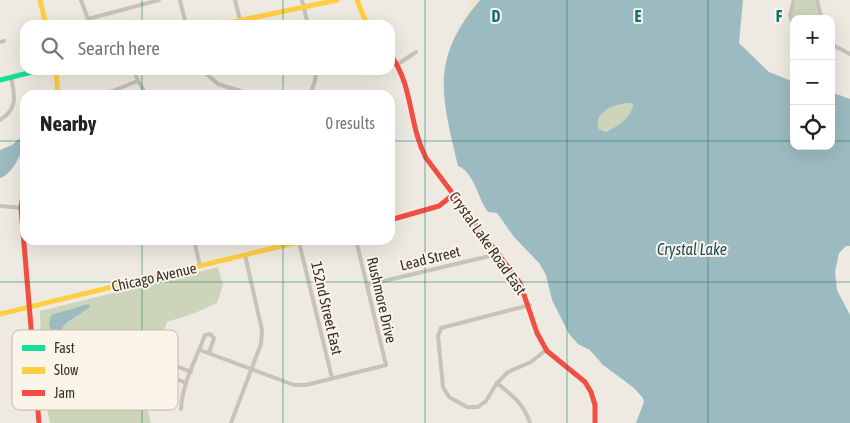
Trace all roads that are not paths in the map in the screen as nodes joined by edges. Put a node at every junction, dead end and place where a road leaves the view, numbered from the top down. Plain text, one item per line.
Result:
1 (40, 0) edge
2 (81, 0) edge
3 (159, 0) edge
4 (180, 0) edge
5 (235, 0) edge
6 (302, 0) edge
7 (337, 0) edge
8 (357, 0) edge
9 (794, 0) edge
10 (817, 0) edge
11 (304, 7) junction
12 (790, 15) edge
13 (820, 15) edge
14 (45, 20) edge
15 (185, 20) edge
16 (240, 20) joint
17 (307, 20) edge
18 (365, 20) edge
19 (835, 46) edge
20 (416, 52) dead end
21 (850, 54) edge
22 (395, 60) edge
23 (398, 64) junction
24 (20, 75) edge
25 (56, 75) edge
26 (136, 75) edge
27 (208, 75) edge
28 (316, 75) edge
29 (11, 77) junction
30 (0, 80) edge
31 (138, 82) junction
32 (58, 90) edge
33 (116, 90) edge
34 (144, 90) edge
35 (237, 90) edge
36 (312, 90) edge
37 (0, 120) edge
38 (454, 194) junction
39 (0, 206) edge
40 (20, 208) edge
41 (395, 219) edge
42 (25, 245) edge
43 (195, 245) edge
44 (287, 245) edge
45 (300, 245) edge
46 (357, 245) edge
47 (498, 254) junction
48 (245, 255) junction
49 (200, 266) junction
50 (367, 285) junction
51 (530, 305) junction
52 (28, 307) junction
53 (0, 314) edge
54 (30, 330) edge
55 (200, 350) junction
56 (546, 350) junction
57 (209, 353) junction
58 (178, 367) edge
59 (250, 370) junction
60 (191, 372) junction
61 (332, 378) junction
62 (178, 379) edge
63 (186, 383) junction
64 (497, 383) junction
65 (181, 409) dead end
66 (37, 410) edge
67 (40, 423) edge
68 (230, 423) edge
69 (530, 423) edge
70 (595, 423) edge

1 - 14 street
2 - 3 street
4 - 15 street
5 - 16 street
6 - 11 street
7 - 11 street
8 - 18 street
9 - 12 street
10 - 13 street
11 - 16 street
11 - 17 street
19 - 21 street
20 - 23 street
22 - 23 street, Crystal Lake Road East
23 - 38 street, Crystal Lake Road East
24 - 29 street
25 - 32 street
26 - 31 street
27 - 35 street
28 - 36 street
29 - 30 street
29 - 37 street
31 - 33 street
31 - 34 street
38 - 41 street
38 - 47 street, Crystal Lake Road East
39 - 40 street
42 - 52 street
43 - 49 street
44 - 48 street, Chicago Avenue
45 - 61 street, 152nd Street East
46 - 50 street, Rushmore Drive
47 - 50 street, Lead Street
47 - 51 street, Crystal Lake Road East
48 - 49 street, Chicago Avenue
48 - 59 street
49 - 52 street, Chicago Avenue
50 - 61 street, Rushmore Drive
51 - 56 street, Crystal Lake Road East
51 - 64 street
52 - 53 street, Chicago Avenue
52 - 54 street
55 - 57 street
55 - 57 street
55 - 60 street
56 - 64 street
56 - 70 street, Crystal Lake Road East
57 - 59 street
58 - 60 street
59 - 61 street
59 - 68 street
60 - 63 street
62 - 63 street
63 - 65 street
64 - 69 street
66 - 67 street

